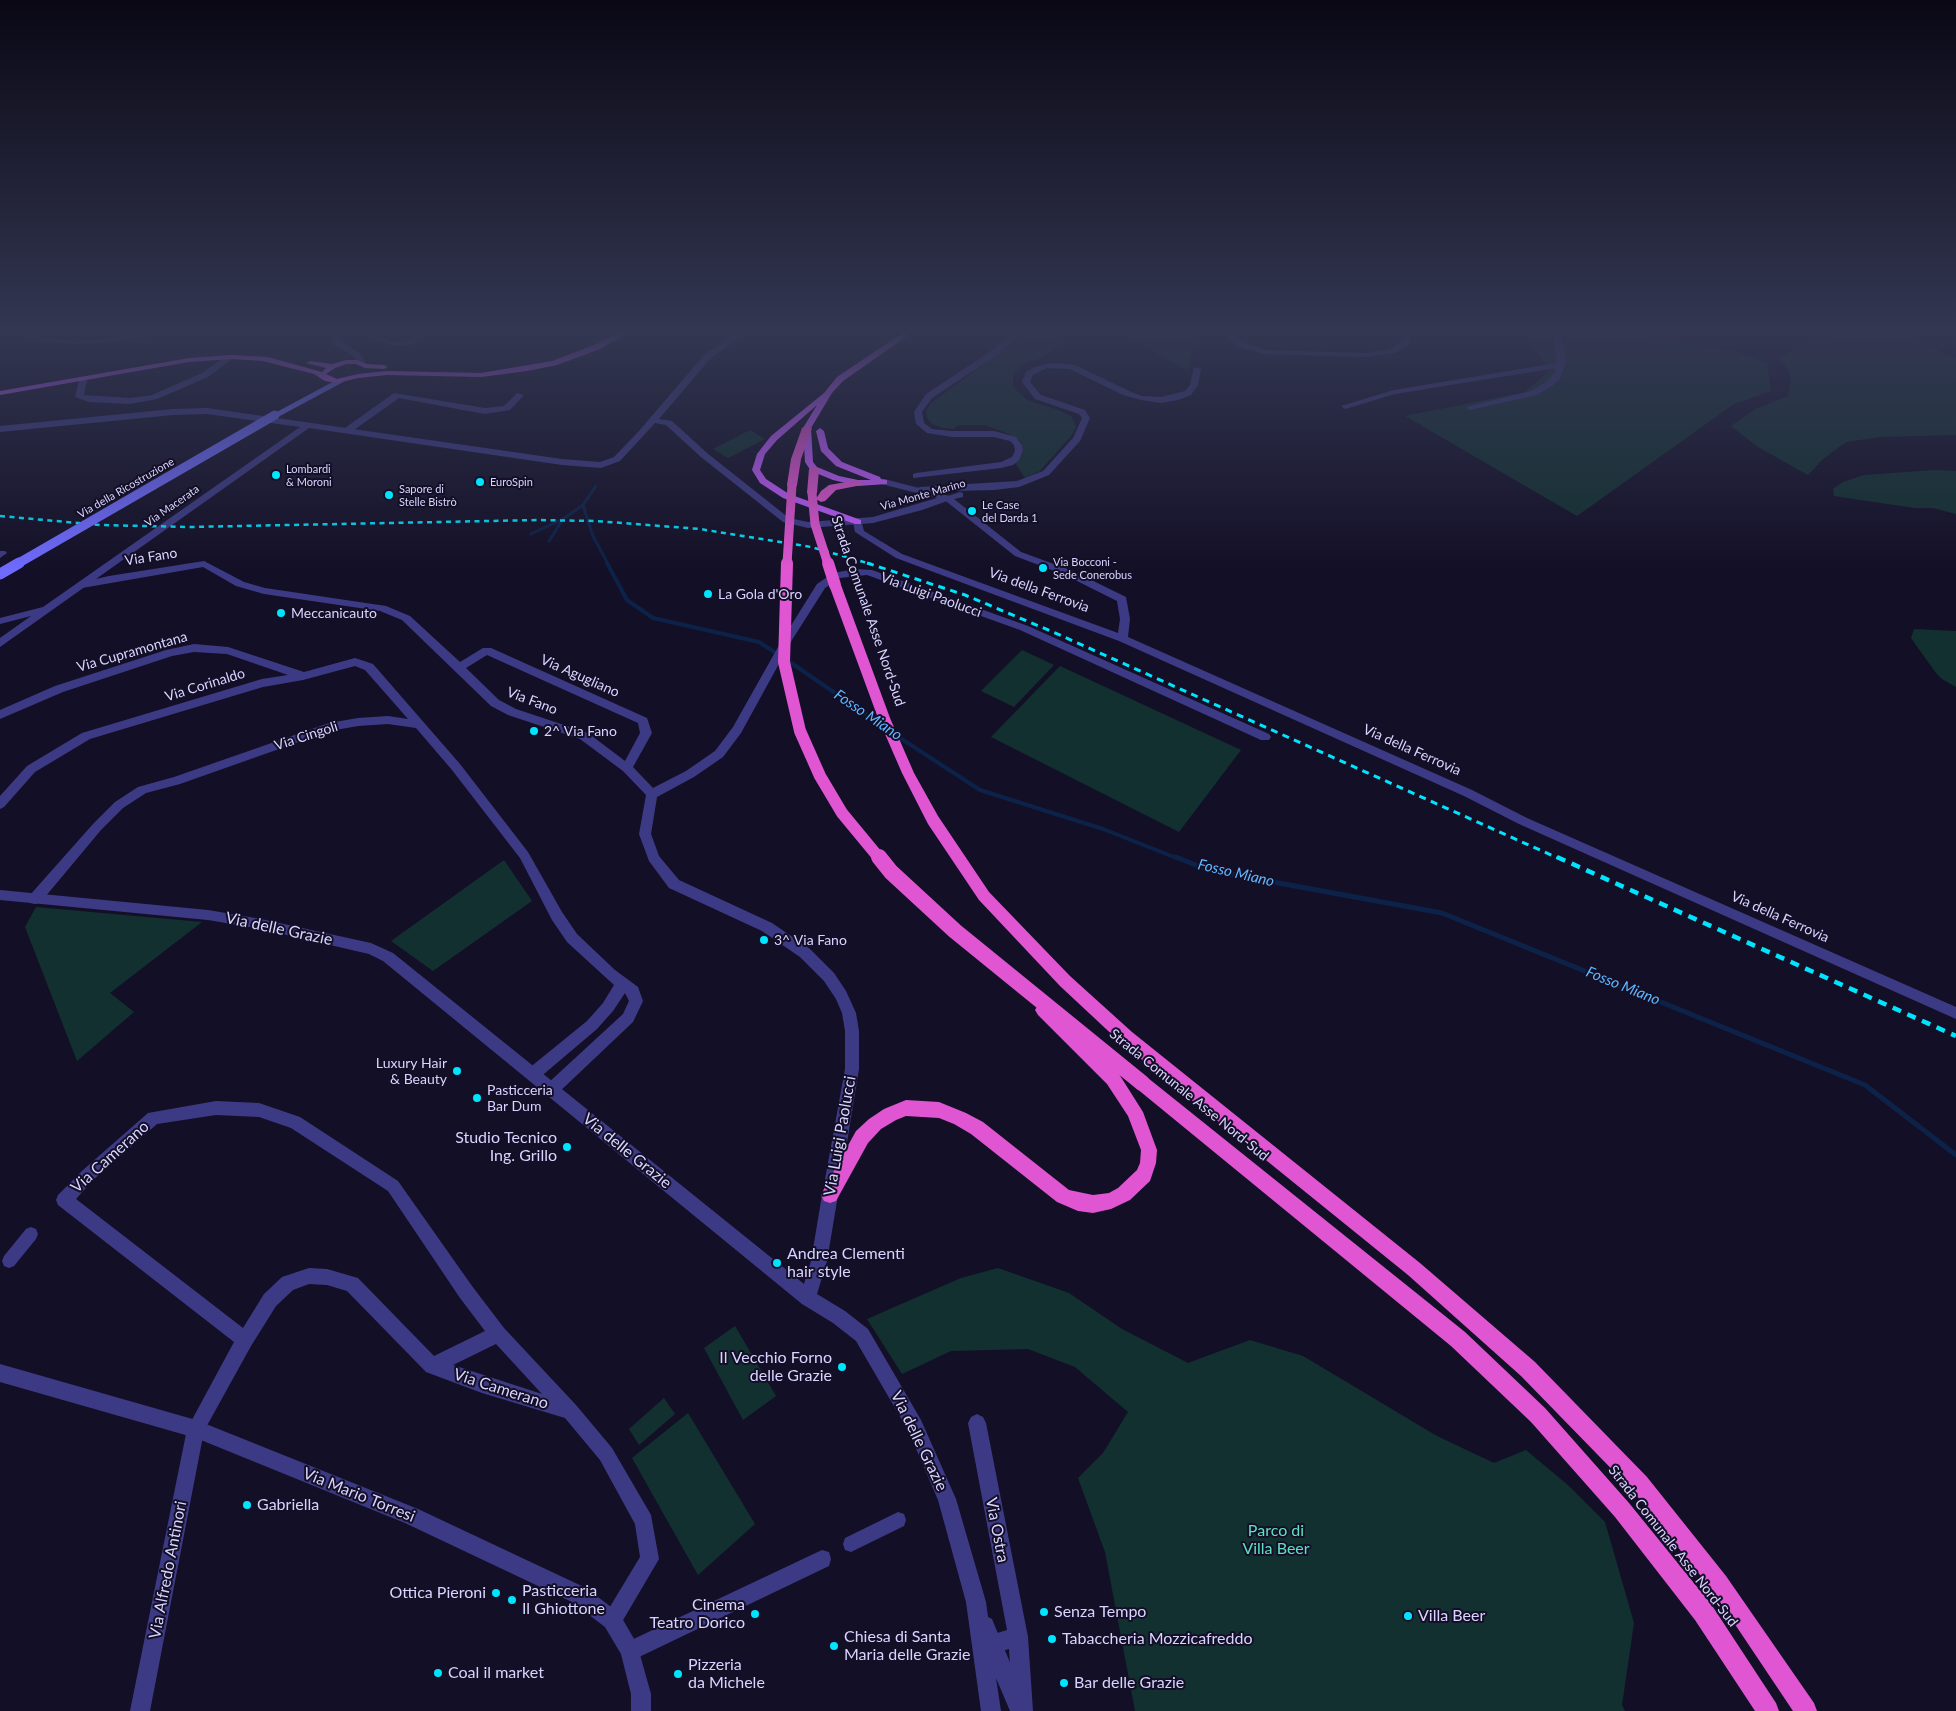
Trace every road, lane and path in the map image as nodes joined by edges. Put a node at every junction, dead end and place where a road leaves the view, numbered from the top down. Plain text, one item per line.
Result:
1 (182, 412) edge
2 (203, 412) edge
3 (282, 412) edge
4 (373, 412) edge
5 (660, 412) edge
6 (805, 412) edge
7 (818, 412) joint
8 (918, 412) edge
9 (1076, 412) edge
10 (653, 420) junction
11 (308, 425) junction
12 (0, 428) edge
13 (807, 428) junction
14 (348, 430) junction
15 (820, 431) junction
16 (814, 469) junction
17 (916, 476) dead end
18 (884, 482) junction
19 (858, 483) junction
20 (994, 487) junction
21 (920, 490) junction
22 (816, 496) junction
23 (947, 498) junction
24 (858, 522) junction
25 (0, 574) edge
26 (82, 585) junction
27 (49, 608) junction
28 (0, 621) edge
29 (1123, 639) junction
30 (0, 643) edge
31 (459, 667) junction
32 (303, 676) junction
33 (0, 714) edge
34 (416, 724) junction
35 (1265, 737) dead end
36 (627, 768) junction
37 (652, 794) junction
38 (0, 804) edge
39 (0, 895) edge
40 (36, 899) junction
41 (1002, 970) junction
42 (623, 983) junction
43 (1956, 1012) edge
44 (592, 1025) junction
45 (609, 1036) junction
46 (533, 1074) junction
47 (552, 1089) junction
48 (830, 1195) junction
49 (31, 1234) dead end
50 (9, 1262) dead end
51 (808, 1298) junction
52 (498, 1334) junction
53 (244, 1340) junction
54 (432, 1366) junction
55 (0, 1373) edge
56 (570, 1411) junction
57 (977, 1423) dead end
58 (196, 1429) junction
59 (898, 1520) dead end
60 (851, 1544) dead end
61 (822, 1558) dead end
62 (976, 1602) junction
63 (612, 1620) junction
64 (1018, 1637) junction
65 (991, 1644) junction
66 (630, 1651) junction
67 (140, 1711) edge
68 (641, 1711) edge
69 (991, 1711) edge
70 (1022, 1711) edge
71 (1768, 1711) edge
72 (1806, 1711) edge

1 - 12 street
2 - 11 street
3 - 25 main road, Via della Ricostruzione, bridge
4 - 14 street
5 - 10 street
6 - 24 main road
7 - 13 main road
7 - 15 main road
8 - 17 street
9 - 20 street, Via Monte Marino
10 - 14 street
10 - 24 street
11 - 14 street
11 - 26 street, Via Macerata
13 - 16 main road
13 - 41 highway, Strada Comunale Asse Nord-Sud, bridge
15 - 16 main road
15 - 18 main road
16 - 19 main road
16 - 22 highway
18 - 19 main road
18 - 21 street
19 - 22 highway
20 - 21 street, Via Monte Marino
20 - 23 street, Via Monte Marino
21 - 23 street
22 - 72 highway, Strada Comunale Asse Nord-Sud, bridge
23 - 24 street, Via Monte Marino
23 - 29 street
24 - 29 street, Via della Ferrovia
26 - 27 street, Via Macerata
26 - 31 street, Via Fano
27 - 28 street, Via Macerata
27 - 30 street, Via Macerata
29 - 43 street, Via della Ferrovia
31 - 36 street, Via Fano
31 - 36 street, Via Agugliano
32 - 33 street, Via Cupramontana
32 - 34 street, Via Corinaldo
32 - 38 street, Via Corinaldo
34 - 40 street, Via Cingoli
34 - 42 street
35 - 37 street, Via Luigi Paolucci, bridge
36 - 37 street, Via Fano
37 - 48 street, Via Luigi Paolucci
39 - 40 street, Via delle Grazie
40 - 46 street, Via delle Grazie
41 - 48 highway, bridge
41 - 71 highway, Strada Comunale Asse Nord-Sud, bridge
42 - 44 street
42 - 45 street
44 - 45 street
44 - 46 street
45 - 47 street
46 - 47 street, Via delle Grazie
47 - 51 street, Via delle Grazie
48 - 51 street, Via Luigi Paolucci
49 - 50 street
51 - 62 street, Via delle Grazie
52 - 53 street, Via Camerano
52 - 54 street, Via Camerano
52 - 56 street, Via Camerano
53 - 54 street, Via Camerano
53 - 58 street, Via Camerano
54 - 56 street, Via Camerano
55 - 58 street, Via Mario Torresi
56 - 63 street, Via Camerano
57 - 64 street, Via Ostra
58 - 63 street, Via Mario Torresi
58 - 67 street, Via Alfredo Antinori
59 - 60 street
61 - 66 street
62 - 65 street
62 - 69 street, Via delle Grazie
63 - 66 street, Via Mario Torresi
64 - 65 street
64 - 70 street, Via Ostra
65 - 70 street
66 - 68 street, Via Mario Torresi

